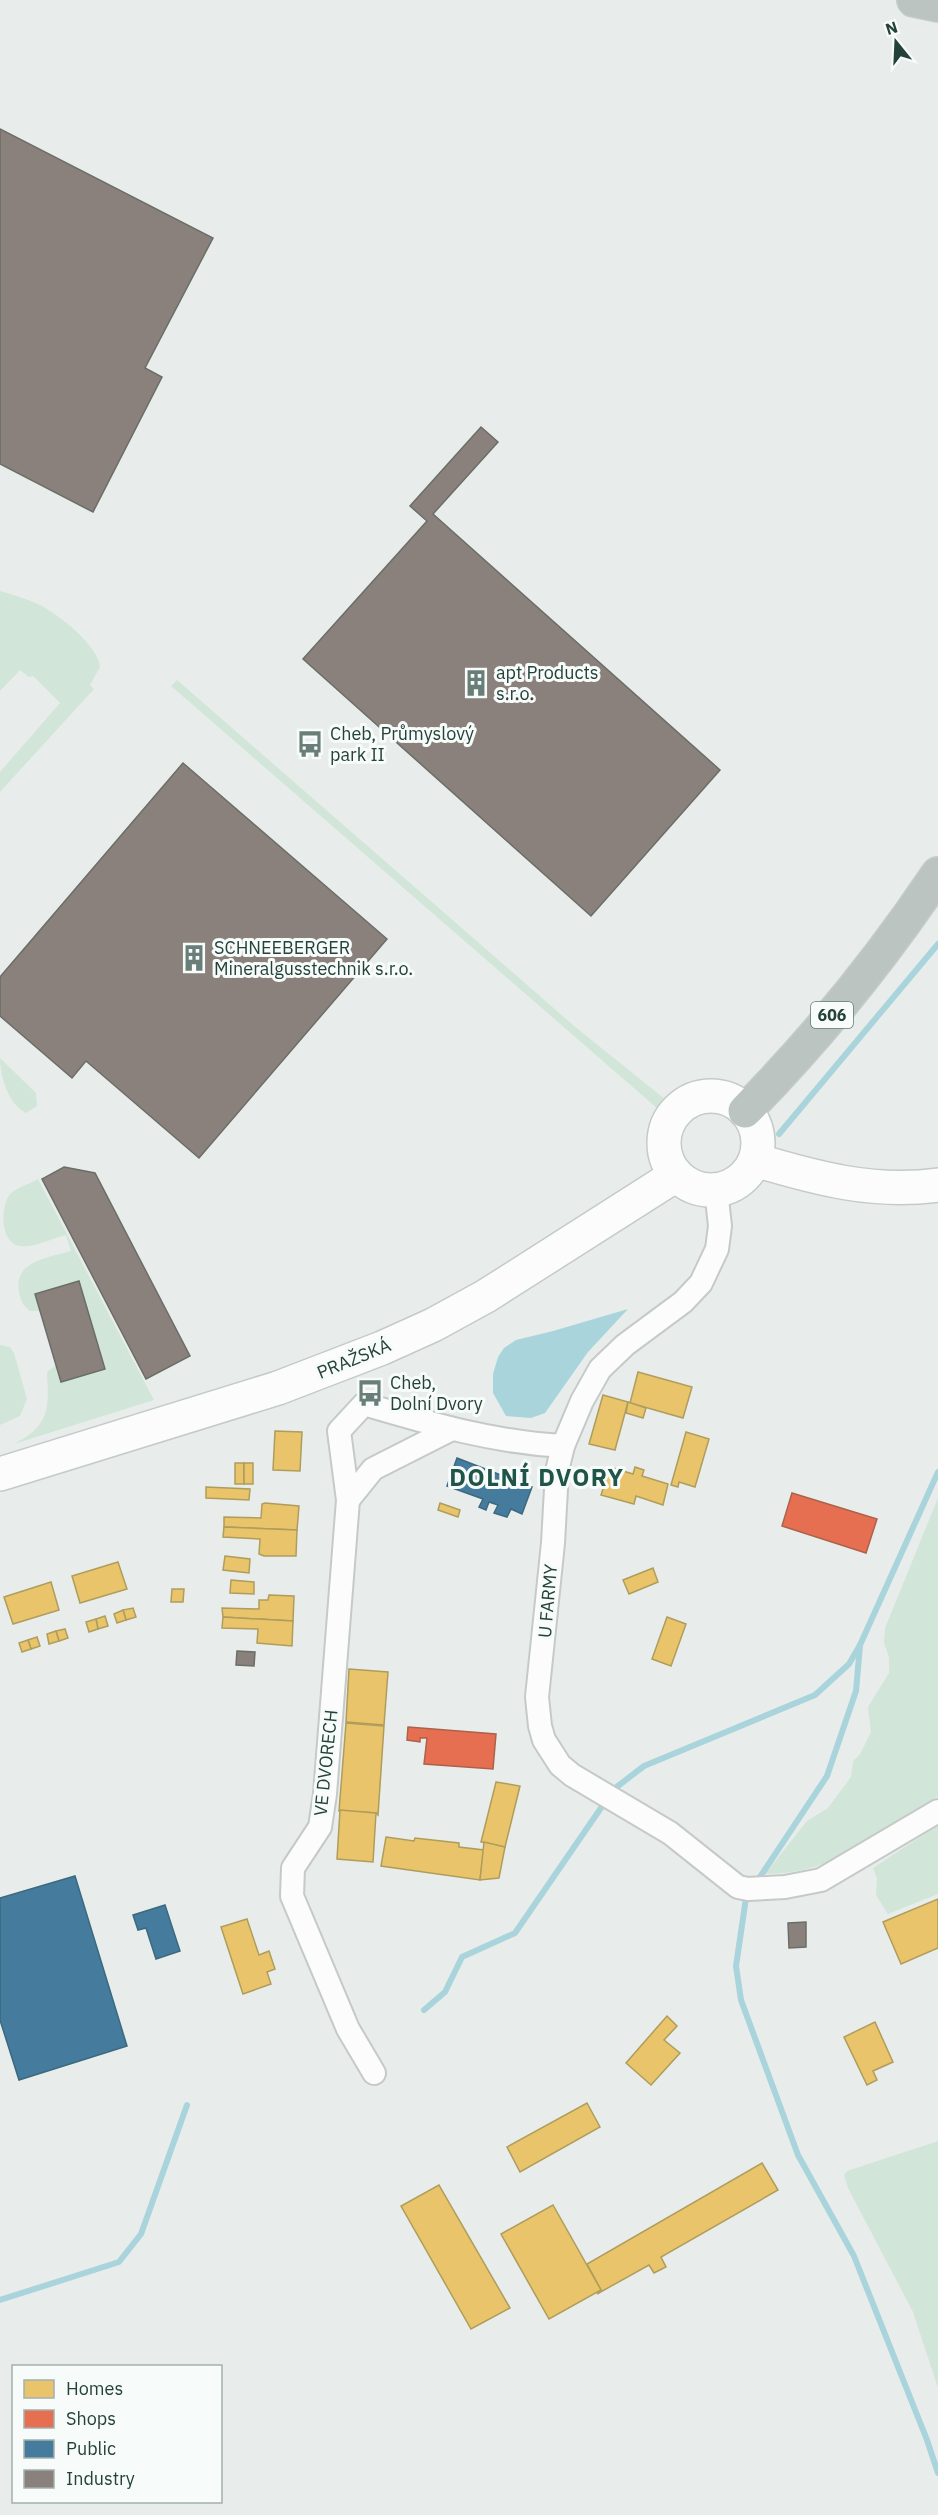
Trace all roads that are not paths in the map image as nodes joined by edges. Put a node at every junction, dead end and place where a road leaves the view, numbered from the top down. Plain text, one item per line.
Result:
1 (914, 0) edge
2 (938, 4) edge
3 (938, 874) edge
4 (746, 1111) junction
5 (755, 1160) junction
6 (676, 1175) junction
7 (938, 1185) edge
8 (716, 1190) junction
9 (450, 1430) junction
10 (563, 1446) junction
11 (0, 1474) edge
12 (348, 1500) junction
13 (938, 1811) edge
14 (374, 2073) dead end

1 - 2 highway
3 - 4 highway, 606
4 - 5 main road
4 - 6 main road
5 - 7 main road
5 - 8 main road
6 - 8 main road
6 - 11 main road, PRAŽSKÁ
8 - 10 street, U FARMY
9 - 10 street, VE DVORECH
9 - 12 street
9 - 12 street, VE DVORECH
10 - 13 street, U FARMY
12 - 14 street, VE DVORECH

